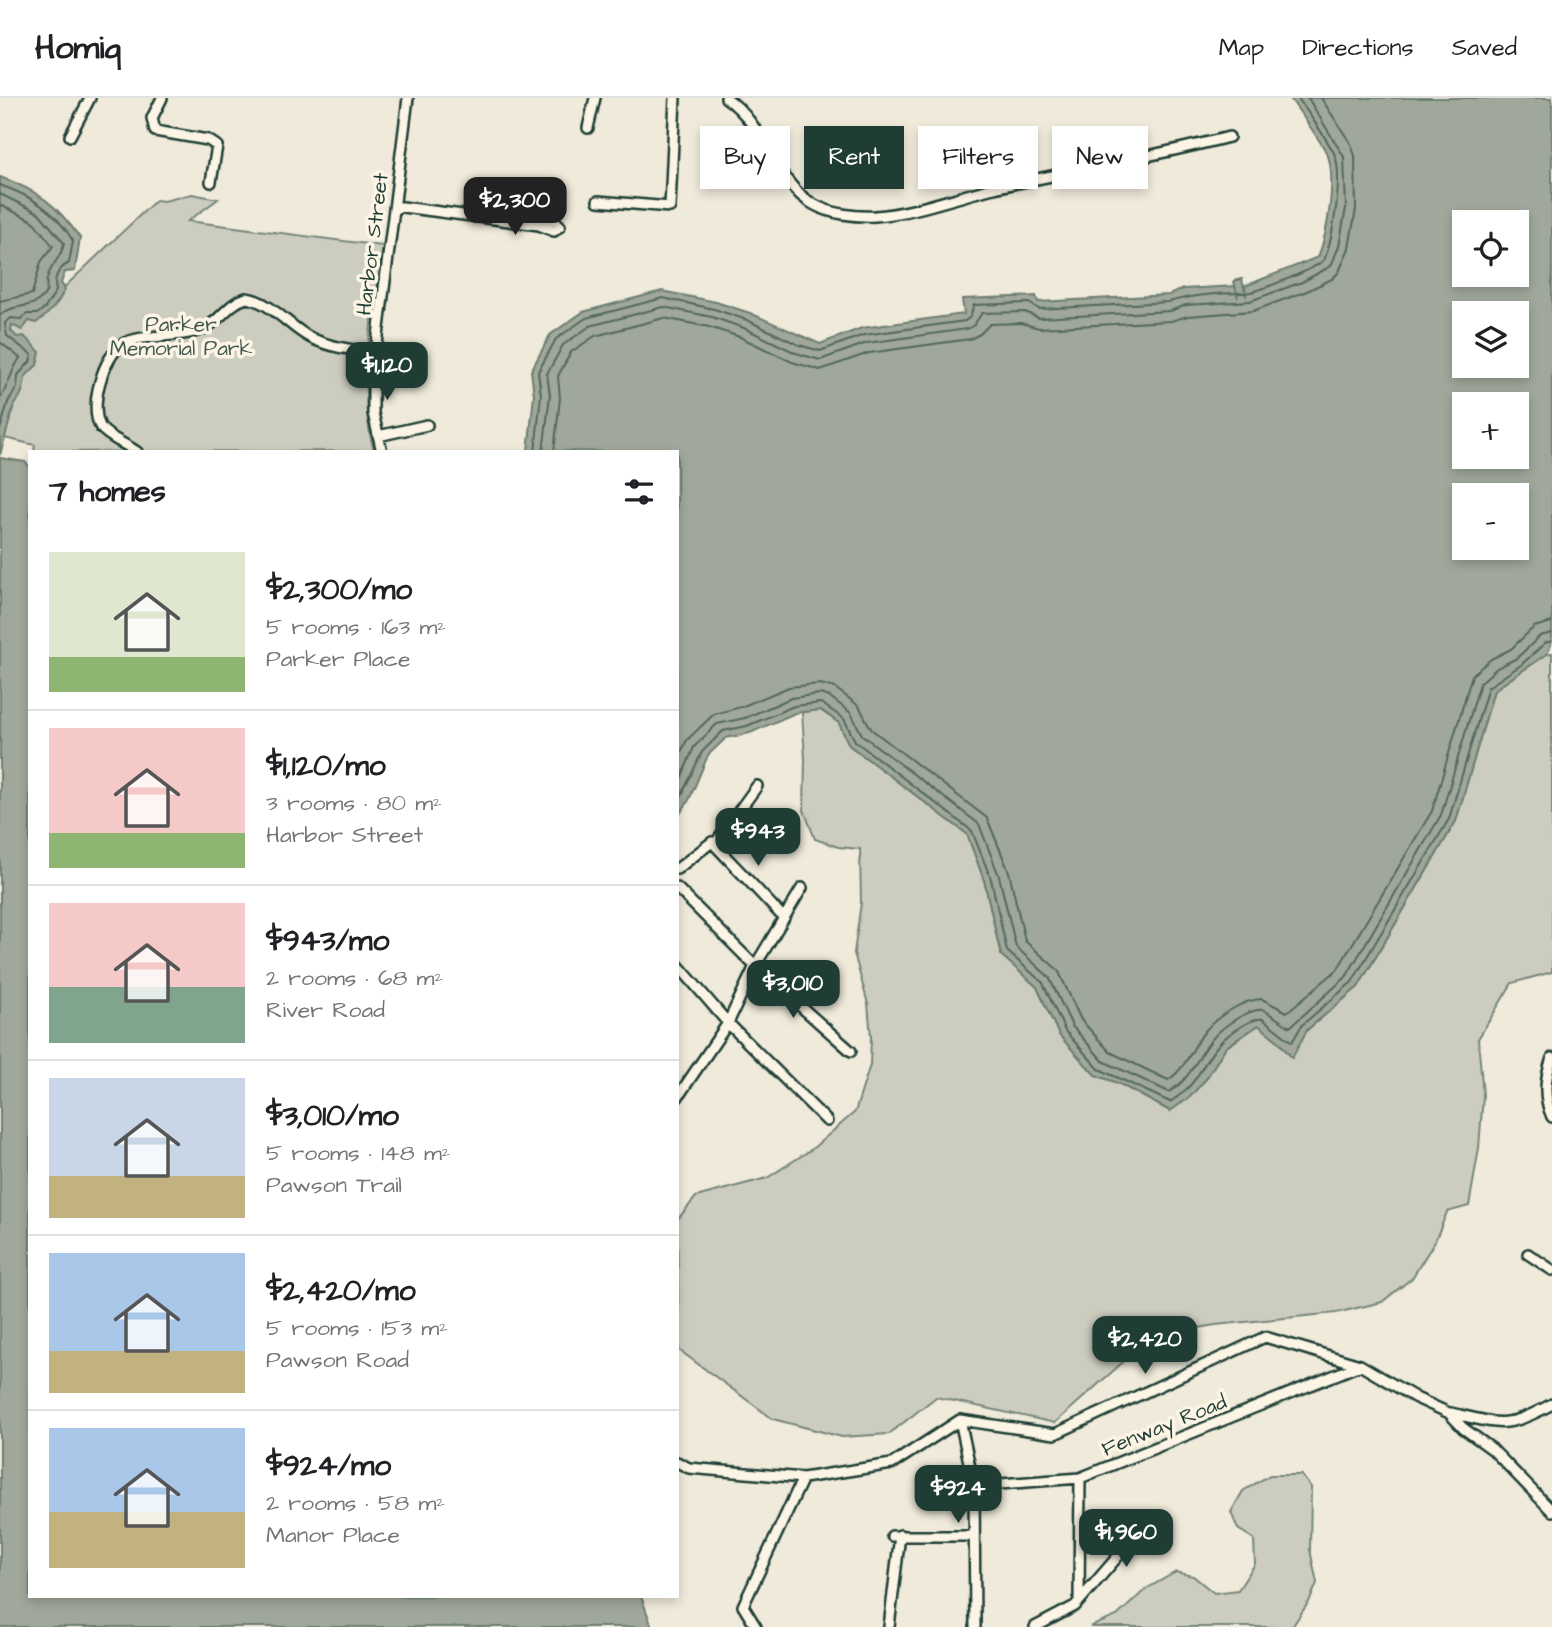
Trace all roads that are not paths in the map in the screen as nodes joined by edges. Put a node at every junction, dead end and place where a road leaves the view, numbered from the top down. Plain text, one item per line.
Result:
1 (90, 98) edge
2 (162, 98) edge
3 (408, 98) edge
4 (595, 98) edge
5 (675, 98) edge
6 (726, 98) edge
7 (588, 128) dead end
8 (70, 136) dead end
9 (1229, 137) dead end
10 (211, 181) dead end
11 (598, 201) dead end
12 (395, 206) junction
13 (539, 225) dead end
14 (376, 353) junction
15 (427, 425) dead end
16 (378, 436) junction
17 (134, 450) edge
18 (382, 450) edge
19 (757, 786) dead end
20 (715, 844) junction
21 (679, 867) edge
22 (802, 888) dead end
23 (679, 890) edge
24 (783, 917) junction
25 (679, 966) edge
26 (755, 966) junction
27 (728, 1023) junction
28 (851, 1051) dead end
29 (1552, 1058) edge
30 (679, 1095) edge
31 (1552, 1117) edge
32 (827, 1121) dead end
33 (1528, 1254) dead end
34 (1552, 1270) edge
35 (1360, 1365) junction
36 (1552, 1404) edge
37 (1449, 1413) junction
38 (960, 1420) junction
39 (679, 1463) edge
40 (803, 1478) junction
41 (1080, 1478) junction
42 (974, 1486) junction
43 (1552, 1511) edge
44 (1151, 1518) dead end
45 (973, 1536) junction
46 (1079, 1601) junction
47 (756, 1627) edge
48 (889, 1627) edge
49 (975, 1627) edge
50 (1035, 1627) edge

1 - 8 street
2 - 10 street
3 - 12 street, Harbor Street
4 - 7 street
5 - 11 street
6 - 9 street
12 - 13 street
12 - 14 street, Harbor Street
14 - 16 street, Harbor Street
14 - 17 street
15 - 16 street
16 - 18 street, Harbor Street
19 - 20 street
20 - 21 street
20 - 24 street
22 - 24 street
23 - 26 street
24 - 26 street
25 - 27 street
26 - 27 street
26 - 28 street
27 - 30 street
27 - 32 street
29 - 31 street
33 - 34 street
35 - 37 street
35 - 38 street
35 - 41 street, Fenway Road
36 - 37 street
37 - 43 street
38 - 40 street
38 - 42 street
39 - 40 street
40 - 47 street
41 - 42 street, Fenway Road
41 - 46 street
42 - 45 street
44 - 46 street
45 - 48 street
45 - 49 street
46 - 50 street

